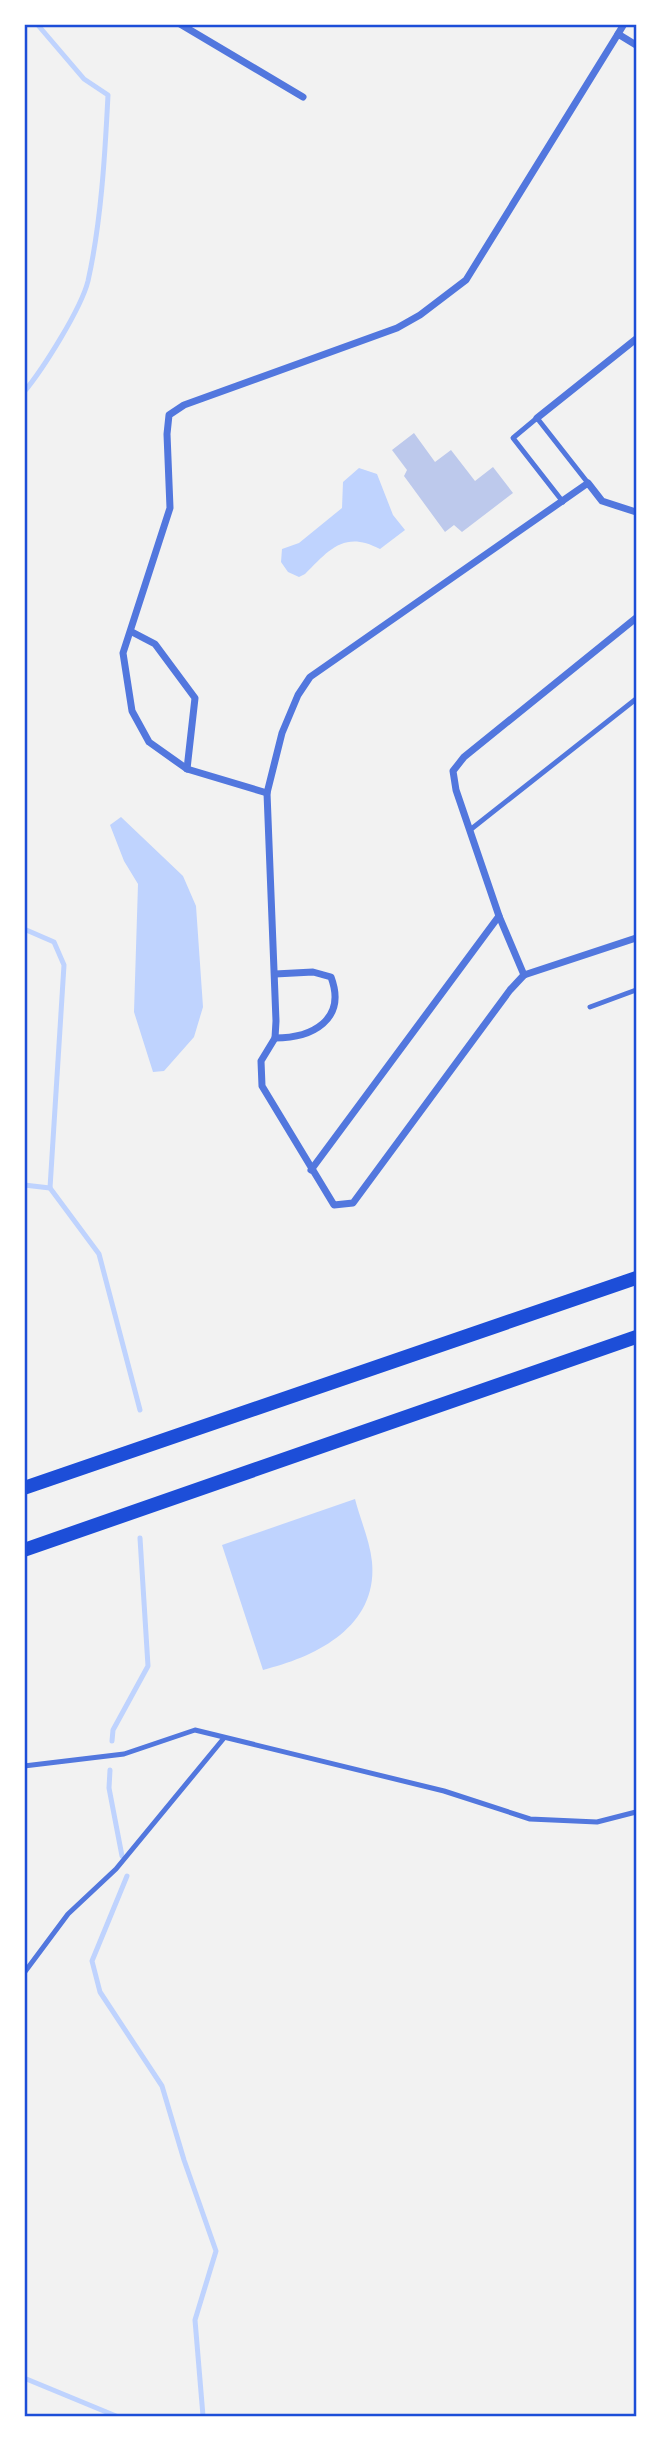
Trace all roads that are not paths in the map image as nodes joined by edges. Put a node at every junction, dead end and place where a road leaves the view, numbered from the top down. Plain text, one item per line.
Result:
1 (180, 24) edge
2 (624, 24) edge
3 (618, 34) junction
4 (636, 45) edge
5 (303, 97) dead end
6 (636, 340) edge
7 (537, 418) junction
8 (588, 483) junction
9 (563, 502) junction
10 (636, 512) edge
11 (636, 618) edge
12 (132, 632) junction
13 (636, 699) edge
14 (187, 769) junction
15 (267, 793) junction
16 (470, 830) junction
17 (499, 916) junction
18 (636, 938) edge
19 (275, 974) junction
20 (524, 975) junction
21 (636, 990) edge
22 (590, 1007) dead end
23 (275, 1038) junction
24 (311, 1170) junction
25 (636, 1278) edge
26 (636, 1337) edge
27 (24, 1488) edge
28 (24, 1550) edge
29 (224, 1738) junction
30 (24, 1766) edge
31 (636, 1812) edge
32 (24, 1973) edge

1 - 5 street
2 - 3 street
3 - 4 street
3 - 12 street
6 - 7 street
7 - 8 lane
7 - 9 lane
8 - 9 street
8 - 10 street
9 - 15 street
11 - 16 street
12 - 14 street
12 - 14 street
13 - 16 lane
14 - 15 street
15 - 19 street
16 - 17 street
17 - 20 street
17 - 24 street
18 - 20 street
19 - 23 street
19 - 23 street
20 - 24 street
21 - 22 lane
23 - 24 street
25 - 27 main road
26 - 28 main road
29 - 30 lane
29 - 31 lane
29 - 32 lane

